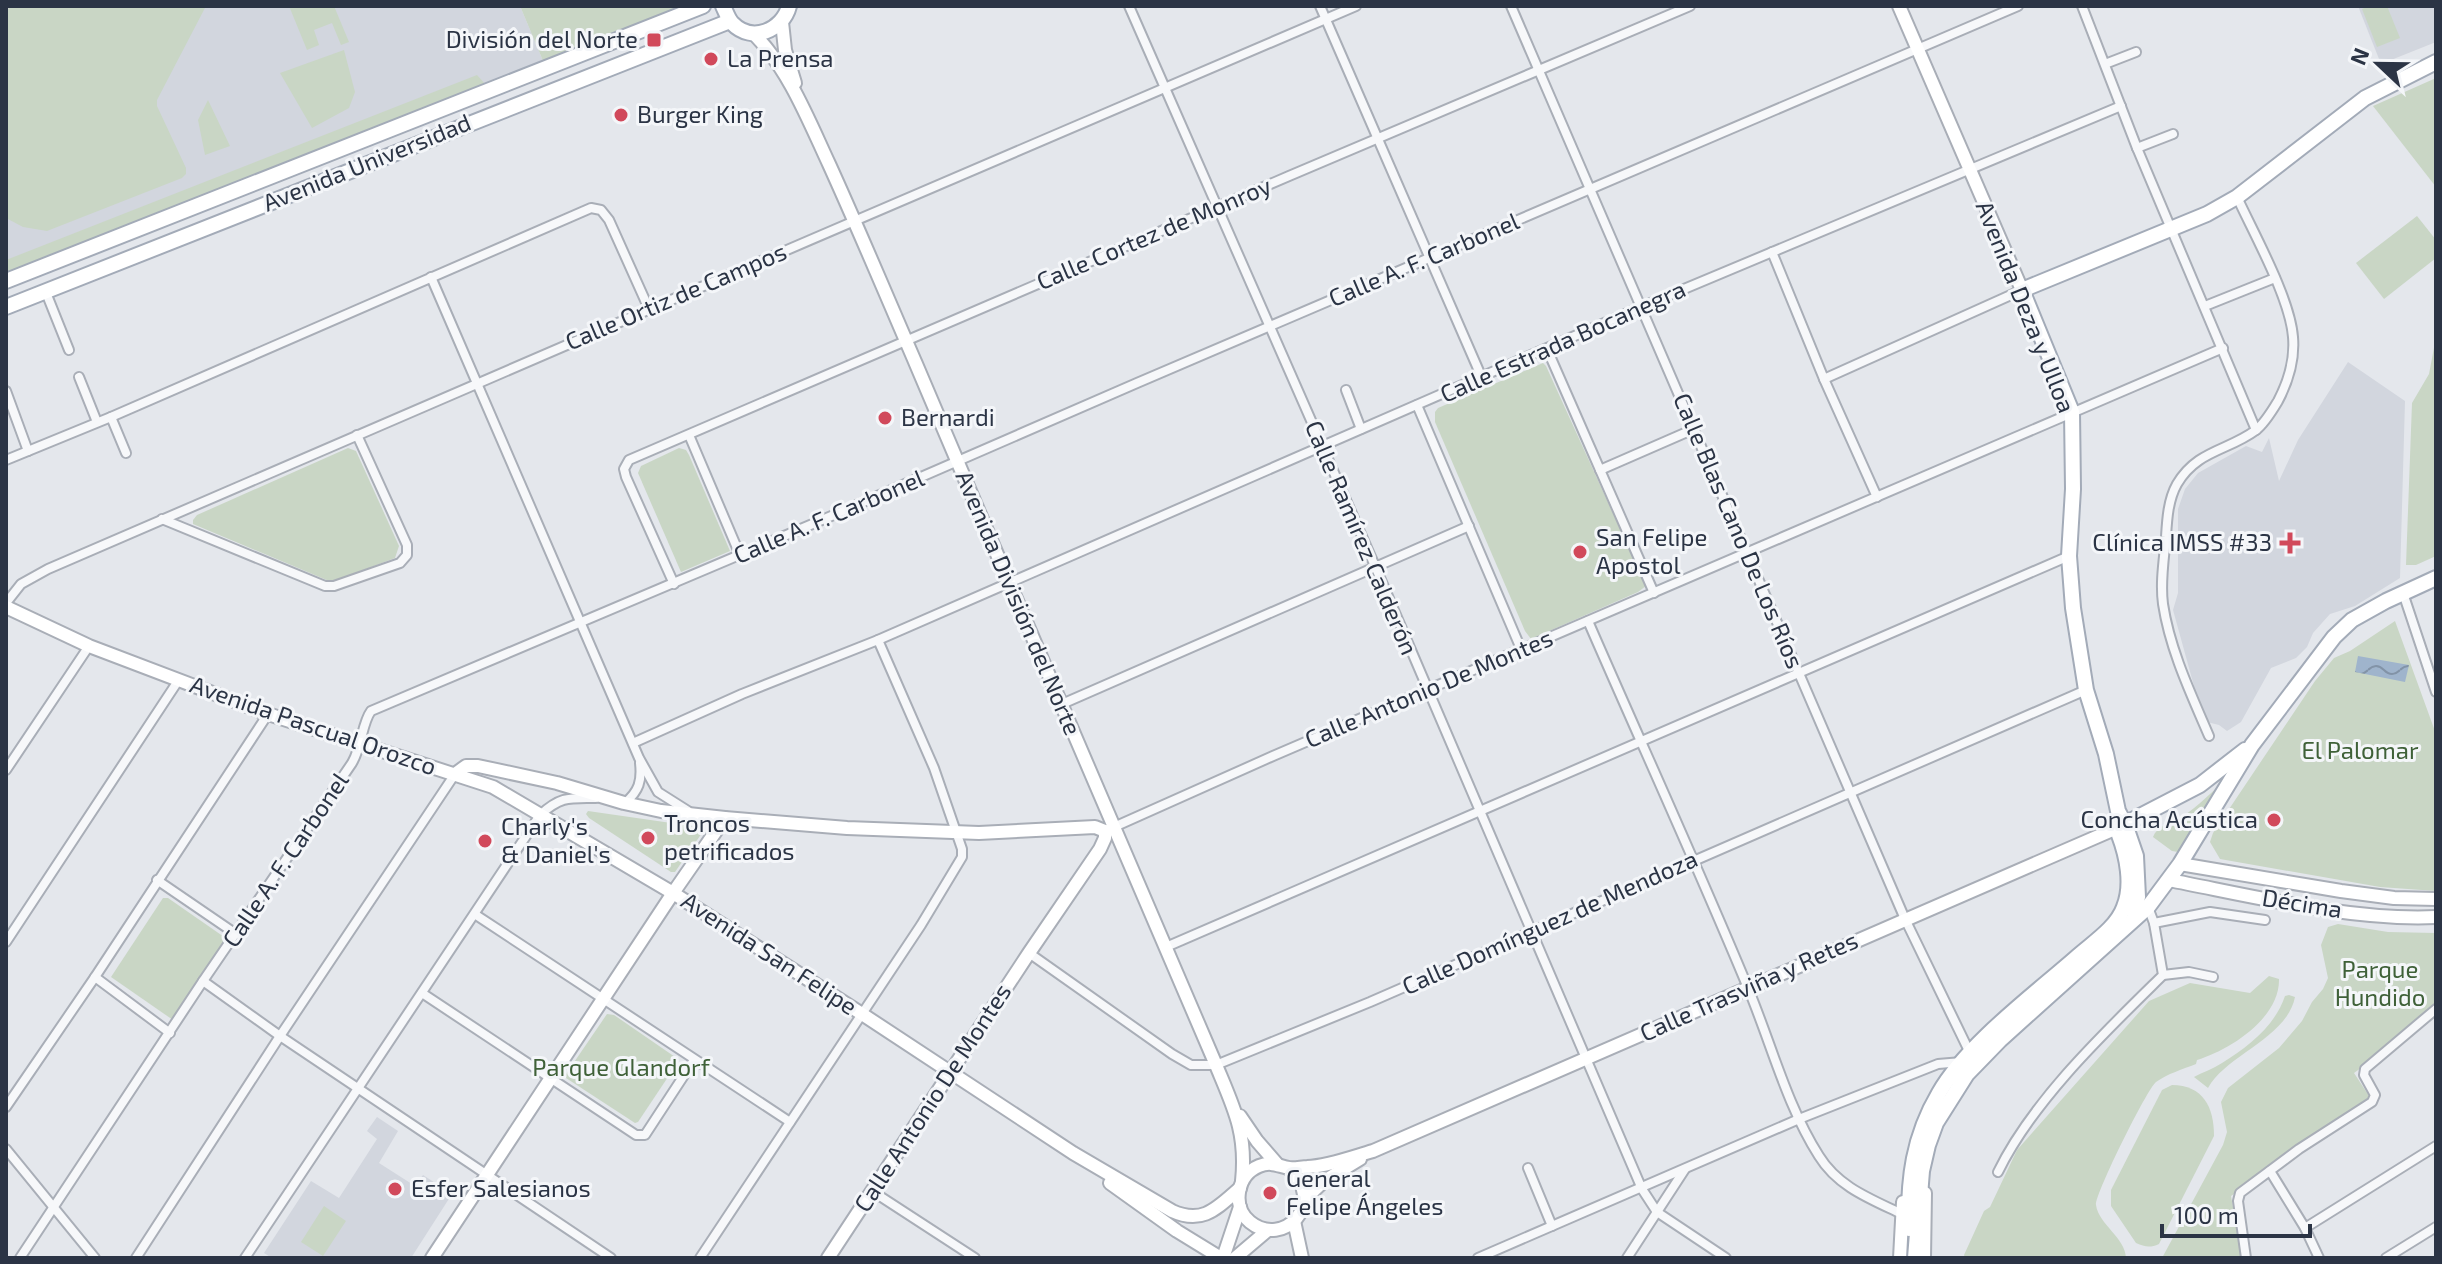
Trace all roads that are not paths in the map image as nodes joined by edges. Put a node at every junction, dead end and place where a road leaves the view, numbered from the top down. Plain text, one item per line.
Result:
1 (703, 6) edge
2 (723, 6) edge
3 (789, 6) edge
4 (1129, 6) edge
5 (1320, 6) edge
6 (1356, 6) edge
7 (1511, 6) edge
8 (1690, 6) edge
9 (1899, 6) edge
10 (2018, 6) edge
11 (2082, 6) edge
12 (1325, 19) junction
13 (730, 21) junction
14 (782, 22) junction
15 (754, 34) junction
16 (1919, 49) junction
17 (2136, 52) dead end
18 (2436, 62) edge
19 (2105, 64) junction
20 (1538, 70) junction
21 (1165, 88) junction
22 (800, 102) junction
23 (2121, 106) junction
24 (2173, 134) dead end
25 (1379, 138) junction
26 (2137, 148) junction
27 (1969, 169) junction
28 (1590, 189) junction
29 (2237, 197) junction
30 (1219, 207) junction
31 (855, 221) junction
32 (2173, 230) junction
33 (1772, 252) junction
34 (1430, 259) junction
35 (431, 277) junction
36 (2275, 278) junction
37 (6, 281) edge
38 (45, 290) junction
39 (2022, 290) junction
40 (2205, 306) junction
41 (6, 307) edge
42 (1641, 307) junction
43 (649, 309) junction
44 (1270, 326) junction
45 (906, 342) junction
46 (2223, 348) junction
47 (1547, 349) junction
48 (69, 350) dead end
49 (79, 377) dead end
50 (1482, 378) junction
51 (1824, 379) junction
52 (478, 382) junction
53 (1346, 390) dead end
54 (6, 391) edge
55 (1417, 405) junction
56 (2072, 412) junction
57 (111, 417) junction
58 (97, 422) junction
59 (1361, 429) junction
60 (1694, 429) junction
61 (2256, 430) junction
62 (357, 435) junction
63 (689, 435) junction
64 (1322, 446) junction
65 (28, 451) junction
66 (126, 453) dead end
67 (6, 460) edge
68 (957, 462) junction
69 (1600, 470) junction
70 (1877, 497) junction
71 (162, 519) junction
72 (1469, 526) junction
73 (1748, 552) junction
74 (740, 555) junction
75 (2069, 556) junction
76 (1375, 566) junction
77 (2436, 578) edge
78 (674, 584) junction
79 (1008, 584) junction
80 (1654, 593) junction
81 (2403, 593) junction
82 (6, 605) edge
83 (1588, 621) junction
84 (581, 624) junction
85 (878, 640) junction
86 (89, 646) junction
87 (1521, 649) junction
88 (1799, 673) junction
89 (178, 681) junction
90 (1427, 690) junction
91 (2086, 690) junction
92 (2436, 692) edge
93 (1062, 704) junction
94 (268, 714) junction
95 (2209, 736) dead end
96 (1641, 742) junction
97 (361, 743) junction
98 (633, 743) junction
99 (2252, 745) junction
100 (639, 758) junction
101 (6, 770) edge
102 (455, 774) junction
103 (1852, 792) junction
104 (605, 798) junction
105 (624, 803) junction
106 (1480, 811) junction
107 (540, 815) junction
108 (696, 815) junction
109 (725, 818) junction
110 (2120, 821) junction
111 (1110, 829) junction
112 (956, 832) junction
113 (1693, 860) junction
114 (2180, 864) junction
115 (157, 880) junction
116 (2169, 880) junction
117 (673, 893) junction
118 (2436, 899) edge
119 (2148, 907) junction
120 (2129, 914) junction
121 (476, 915) junction
122 (2436, 917) edge
123 (1905, 919) junction
124 (2265, 920) dead end
125 (2154, 923) junction
126 (1532, 931) junction
127 (236, 934) junction
128 (6, 942) edge
129 (1166, 947) junction
130 (1029, 953) junction
131 (2163, 975) junction
132 (95, 977) junction
133 (2213, 977) dead end
134 (203, 981) junction
135 (1748, 988) junction
136 (422, 993) junction
137 (603, 998) junction
138 (2436, 1009) edge
139 (862, 1014) junction
140 (170, 1033) junction
141 (280, 1036) junction
142 (1587, 1058) junction
143 (1966, 1058) junction
144 (694, 1060) junction
145 (1216, 1065) junction
146 (951, 1072) junction
147 (550, 1079) junction
148 (358, 1089) junction
149 (1233, 1105) junction
150 (6, 1107) edge
151 (1799, 1119) junction
152 (790, 1122) junction
153 (2433, 1148) edge
154 (6, 1149) edge
155 (1373, 1151) junction
156 (1913, 1152) junction
157 (1073, 1153) junction
158 (2436, 1160) edge
159 (1283, 1166) junction
160 (1528, 1168) dead end
161 (1686, 1168) junction
162 (1922, 1171) junction
163 (2270, 1171) junction
164 (1998, 1172) dead end
165 (486, 1176) junction
166 (1241, 1184) junction
167 (1642, 1189) junction
168 (872, 1191) junction
169 (1305, 1199) junction
170 (1240, 1207) junction
171 (53, 1209) junction
172 (1657, 1212) junction
173 (1902, 1214) junction
174 (1294, 1221) junction
175 (1552, 1226) junction
176 (2436, 1227) edge
177 (2305, 1228) junction
178 (1268, 1230) junction
179 (249, 1257) edge
180 (1483, 1257) edge
181 (20, 1258) edge
182 (95, 1258) edge
183 (136, 1258) edge
184 (432, 1258) edge
185 (611, 1258) edge
186 (700, 1258) edge
187 (828, 1258) edge
188 (975, 1258) edge
189 (1222, 1258) edge
190 (1235, 1258) edge
191 (1302, 1258) edge
192 (1627, 1258) edge
193 (1726, 1258) edge
194 (1900, 1258) edge
195 (1907, 1258) edge
196 (1915, 1258) edge
197 (1924, 1258) edge
198 (2246, 1258) edge
199 (2319, 1258) edge
200 (2386, 1258) edge

1 - 37 main road, Avenida Universidad
2 - 13 main road
3 - 14 main road
4 - 21 street, Calle Ramírez Calderón
5 - 12 street
6 - 12 street, Calle Ortiz de Campos
7 - 20 street, Calle Blas Cano De Los Ríos
8 - 20 street, Calle Cortez de Monroy
9 - 16 main road, Avenida Deza y Ulloa
10 - 16 street, Calle A. F. Carbonel
11 - 19 street
12 - 21 street, Calle Ortiz de Campos
12 - 25 street
13 - 15 main road
13 - 38 main road, Avenida Universidad
14 - 15 main road
14 - 22 main road, Avenida División del Norte
15 - 22 main road, Avenida División del Norte
16 - 27 main road, Avenida Deza y Ulloa
16 - 28 street, Calle A. F. Carbonel
17 - 19 street
18 - 29 main road
19 - 23 street
20 - 25 street, Calle Cortez de Monroy
20 - 28 street, Calle Blas Cano De Los Ríos
21 - 30 street, Calle Ramírez Calderón
21 - 31 street, Calle Ortiz de Campos
22 - 31 main road, Avenida División del Norte
23 - 26 street
23 - 27 street, Calle Estrada Bocanegra
24 - 26 street
25 - 30 street, Calle Cortez de Monroy
25 - 34 street
26 - 32 street
27 - 33 street, Calle Estrada Bocanegra
27 - 39 main road, Avenida Deza y Ulloa
28 - 34 street, Calle A. F. Carbonel
28 - 42 street, Calle Blas Cano De Los Ríos
29 - 32 main road
29 - 36 street
30 - 44 street, Calle Ramírez Calderón
30 - 45 street, Calle Cortez de Monroy
31 - 43 street, Calle Ortiz de Campos
31 - 45 main road, Avenida División del Norte
32 - 39 main road
32 - 40 street
33 - 42 street, Calle Estrada Bocanegra
33 - 51 street
34 - 44 street, Calle A. F. Carbonel
34 - 50 street
35 - 43 street
35 - 52 street
35 - 57 street
36 - 40 street
36 - 61 street
38 - 41 main road, Avenida Universidad
38 - 48 street
39 - 51 street
39 - 56 main road, Avenida Deza y Ulloa
40 - 46 street
42 - 47 street, Calle Estrada Bocanegra
42 - 60 street, Calle Blas Cano De Los Ríos
43 - 52 street, Calle Ortiz de Campos
44 - 64 street, Calle Ramírez Calderón
44 - 68 street, Calle A. F. Carbonel
45 - 63 street, Calle Cortez de Monroy
45 - 68 main road, Avenida División del Norte
46 - 56 street, Calle Antonio De Montes
46 - 61 street
47 - 50 street, Calle Estrada Bocanegra
47 - 69 street
49 - 58 street
50 - 55 street, Calle Estrada Bocanegra
51 - 70 street
52 - 62 street, Calle Ortiz de Campos
52 - 84 street
53 - 59 street
54 - 65 street
55 - 59 street, Calle Estrada Bocanegra
55 - 72 street
56 - 70 street, Calle Antonio De Montes
56 - 75 main road, Avenida Deza y Ulloa
57 - 58 street
57 - 66 street
58 - 65 street
59 - 64 street, Calle Estrada Bocanegra
60 - 69 street
60 - 73 street, Calle Blas Cano De Los Ríos
61 - 95 street
62 - 71 street, Calle Ortiz de Campos
62 - 71 street
63 - 74 street
63 - 78 street, Calle Cortez de Monroy
64 - 76 street, Calle Ramírez Calderón
64 - 79 street, Calle Estrada Bocanegra
65 - 67 street
68 - 74 street, Calle A. F. Carbonel
68 - 79 main road, Avenida División del Norte
69 - 80 street
70 - 73 street, Calle Antonio De Montes
71 - 82 street, Calle Ortiz de Campos
72 - 76 street
72 - 87 street
73 - 80 street, Calle Antonio De Montes
73 - 88 street, Calle Blas Cano De Los Ríos
74 - 78 street, Calle A. F. Carbonel
75 - 88 street
75 - 91 main road, Avenida Deza y Ulloa
76 - 90 street, Calle Ramírez Calderón
76 - 93 street
77 - 81 main road
78 - 84 street, Calle A. F. Carbonel
79 - 85 street, Calle Estrada Bocanegra
79 - 93 main road, Avenida División del Norte
80 - 83 street, Calle Antonio De Montes
81 - 92 street
81 - 99 main road
82 - 86 main road, Avenida Pascual Orozco
83 - 87 street, Calle Antonio De Montes
83 - 96 street
84 - 97 street, Calle A. F. Carbonel
84 - 98 street
85 - 98 street, Calle Estrada Bocanegra
85 - 112 street
86 - 89 main road, Avenida Pascual Orozco
86 - 101 street
87 - 90 street, Calle Antonio De Montes
88 - 96 street
88 - 103 street, Calle Blas Cano De Los Ríos
89 - 94 main road, Avenida Pascual Orozco
89 - 128 street
90 - 106 street, Calle Ramírez Calderón
90 - 111 street, Calle Antonio De Montes
91 - 103 street, Calle Domínguez de Mendoza
91 - 110 main road, Avenida Deza y Ulloa
93 - 111 main road, Avenida División del Norte
94 - 97 main road, Avenida Pascual Orozco
94 - 115 street
96 - 106 street
96 - 113 street
97 - 102 main road, Avenida Pascual Orozco
97 - 127 street, Calle A. F. Carbonel
98 - 100 street
99 - 110 main road
99 - 114 main road
100 - 105 street
100 - 108 street
102 - 104 main road, Avenida Pascual Orozco
102 - 107 main road, Avenida San Felipe
102 - 141 street
103 - 113 street, Calle Domínguez de Mendoza
103 - 123 street, Calle Blas Cano De Los Ríos
104 - 105 main road, Avenida Pascual Orozco
104 - 107 street
105 - 108 main road, Avenida Pascual Orozco
106 - 126 street, Calle Ramírez Calderón
106 - 129 street
107 - 117 main road, Avenida San Felipe
107 - 121 street
108 - 109 main road, Avenida Pascual Orozco
109 - 112 main road, Avenida Pascual Orozco
109 - 117 main road
110 - 120 main road, Avenida Deza y Ulloa
110 - 123 main road, Calle Trasviña y Retes
111 - 112 main road, Avenida Pascual Orozco
111 - 129 main road, Avenida División del Norte
111 - 130 main road, Calle Antonio De Montes
112 - 139 street
113 - 126 street, Calle Domínguez de Mendoza
113 - 135 street
114 - 116 main road
114 - 118 main road, Décima
115 - 127 street
115 - 132 street
116 - 119 main road
116 - 122 main road, Décima
117 - 137 main road
117 - 139 main road, Avenida San Felipe
119 - 120 main road
119 - 125 street
120 - 143 main road
120 - 162 main road
121 - 136 street
121 - 137 street
123 - 135 main road, Calle Trasviña y Retes
123 - 143 street, Calle Blas Cano De Los Ríos
124 - 125 street
125 - 131 street
126 - 142 street, Calle Ramírez Calderón
126 - 145 street, Calle Domínguez de Mendoza
127 - 134 street, Calle A. F. Carbonel
129 - 145 main road, Avenida División del Norte
130 - 145 street
130 - 146 main road, Calle Antonio De Montes
131 - 133 street
131 - 164 street
132 - 140 street
132 - 150 street
134 - 140 street, Calle A. F. Carbonel
134 - 141 street
135 - 142 main road, Calle Trasviña y Retes
135 - 151 street
136 - 147 street
136 - 148 street
137 - 144 street
137 - 147 main road
138 - 163 street
139 - 146 main road, Avenida San Felipe
139 - 152 street
140 - 171 street, Calle A. F. Carbonel
141 - 148 street
141 - 183 street
142 - 155 main road, Calle Trasviña y Retes
142 - 167 street, Calle Ramírez Calderón
143 - 151 street
143 - 156 main road
144 - 147 street
144 - 152 street
145 - 149 main road, Avenida División del Norte
146 - 157 main road, Avenida San Felipe
146 - 168 main road, Calle Antonio De Montes
147 - 165 main road
148 - 165 street
148 - 179 street
149 - 159 main road, Avenida División del Norte
149 - 166 main road, Avenida División del Norte
151 - 161 street
151 - 173 street
152 - 186 street
153 - 158 street
153 - 177 street
154 - 171 street
155 - 159 main road, Calle Trasviña y Retes
155 - 169 main road, Calle Trasviña y Retes
156 - 173 main road
156 - 195 main road
157 - 166 main road, Avenida San Felipe
157 - 189 main road, Avenida San Felipe
159 - 166 main road
159 - 169 main road
160 - 175 street
161 - 167 street
161 - 172 street
162 - 196 main road
162 - 197 main road
163 - 177 street
163 - 198 street
165 - 184 main road
165 - 185 street
166 - 170 main road
167 - 172 street, Calle Ramírez Calderón
167 - 175 street
168 - 187 main road, Calle Antonio De Montes
168 - 188 street
169 - 174 main road
170 - 178 main road
170 - 189 main road
171 - 181 street, Calle A. F. Carbonel
171 - 182 street
172 - 192 street
172 - 193 street, Calle Ramírez Calderón
173 - 194 main road
174 - 178 main road
174 - 191 main road
175 - 180 street
176 - 200 street
177 - 199 street
178 - 190 main road

